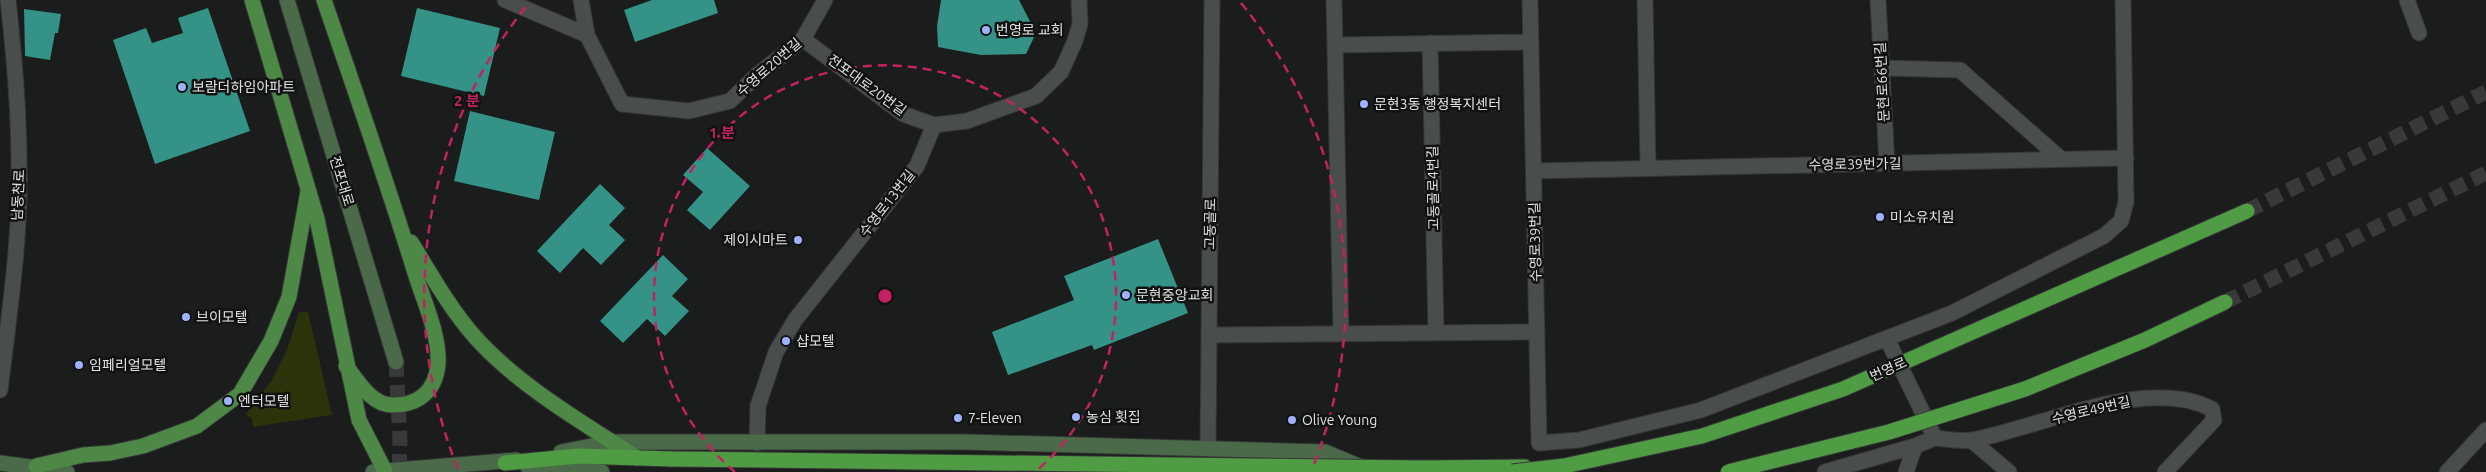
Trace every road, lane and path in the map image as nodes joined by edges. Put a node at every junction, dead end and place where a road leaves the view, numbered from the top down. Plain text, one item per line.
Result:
1 (8, 0) edge
2 (252, 0) edge
3 (287, 0) edge
4 (324, 0) edge
5 (505, 0) edge
6 (580, 0) edge
7 (824, 0) edge
8 (1079, 0) edge
9 (1212, 0) edge
10 (1334, 0) edge
11 (1530, 0) edge
12 (1645, 0) edge
13 (1878, 0) edge
14 (2123, 0) edge
15 (2407, 0) edge
16 (2419, 33) dead end
17 (587, 35) junction
18 (803, 39) junction
19 (1531, 42) junction
20 (1430, 43) junction
21 (1336, 45) junction
22 (1882, 68) junction
23 (934, 125) junction
24 (2126, 158) junction
25 (2061, 159) junction
26 (1887, 163) junction
27 (1648, 168) junction
28 (1534, 171) junction
29 (308, 187) junction
30 (2247, 211) tunnel mouth
31 (400, 224) junction
32 (2225, 302) tunnel mouth
33 (1537, 332) junction
34 (1436, 333) junction
35 (1341, 334) junction
36 (1209, 335) junction
37 (1887, 339) junction
38 (396, 362) tunnel mouth
39 (346, 366) junction
40 (0, 390) edge
41 (2486, 430) edge
42 (1935, 438) junction
43 (1971, 440) junction
44 (612, 442) junction
45 (757, 443) junction
46 (1915, 446) junction
47 (1208, 448) junction
48 (637, 458) junction
49 (0, 463) edge
50 (505, 463) junction
51 (36, 466) junction
52 (1564, 466) junction
53 (67, 472) edge
54 (381, 472) edge
55 (602, 472) edge
56 (1372, 472) edge
57 (1512, 472) edge
58 (1728, 472) edge
59 (1825, 472) edge
60 (1906, 472) edge
61 (2009, 472) edge
62 (2165, 472) edge
63 (2447, 472) edge

1 - 40 street, 남동천로
2 - 29 main road
3 - 38 main road, 전포대로
4 - 31 main road
5 - 17 street
6 - 17 street
7 - 18 street, 수영로20번길
8 - 23 street
9 - 36 street, 고동골로
10 - 21 street
11 - 19 street, 수영로39번길
12 - 27 street
13 - 22 street, 문현로66번길
14 - 24 street
15 - 16 street
17 - 18 street, 수영로20번길
18 - 23 street, 전포대로20번길
19 - 20 street
19 - 28 street, 수영로39번길
20 - 21 street
20 - 34 street, 고동골로4번길
21 - 35 street
22 - 25 street
22 - 26 street, 문현로66번길
23 - 45 street, 수영로13번길
24 - 25 street, 수영로39번가길
24 - 37 street
25 - 26 street, 수영로39번가길
26 - 27 street, 수영로39번가길
27 - 28 street, 수영로39번가길
28 - 33 street, 수영로39번길
29 - 39 main road
29 - 51 main road
30 - 52 highway, 번영로, bridge
31 - 39 main road
31 - 44 main road
32 - 58 highway, bridge
33 - 34 street
33 - 37 street, 수영로39번길
34 - 35 street
35 - 36 street
36 - 47 street, 고동골로
37 - 42 street
39 - 54 main road
41 - 63 street
42 - 43 street, 수영로49번길
42 - 46 street
43 - 61 street
43 - 62 street, 수영로49번길
44 - 45 main road
44 - 48 main road
44 - 50 main road
45 - 47 main road
46 - 59 street
46 - 60 street
47 - 56 main road
48 - 50 highway
48 - 52 highway, bridge
49 - 51 main road
50 - 54 main road
50 - 55 main road
51 - 53 main road
52 - 57 highway, 번영로, bridge

